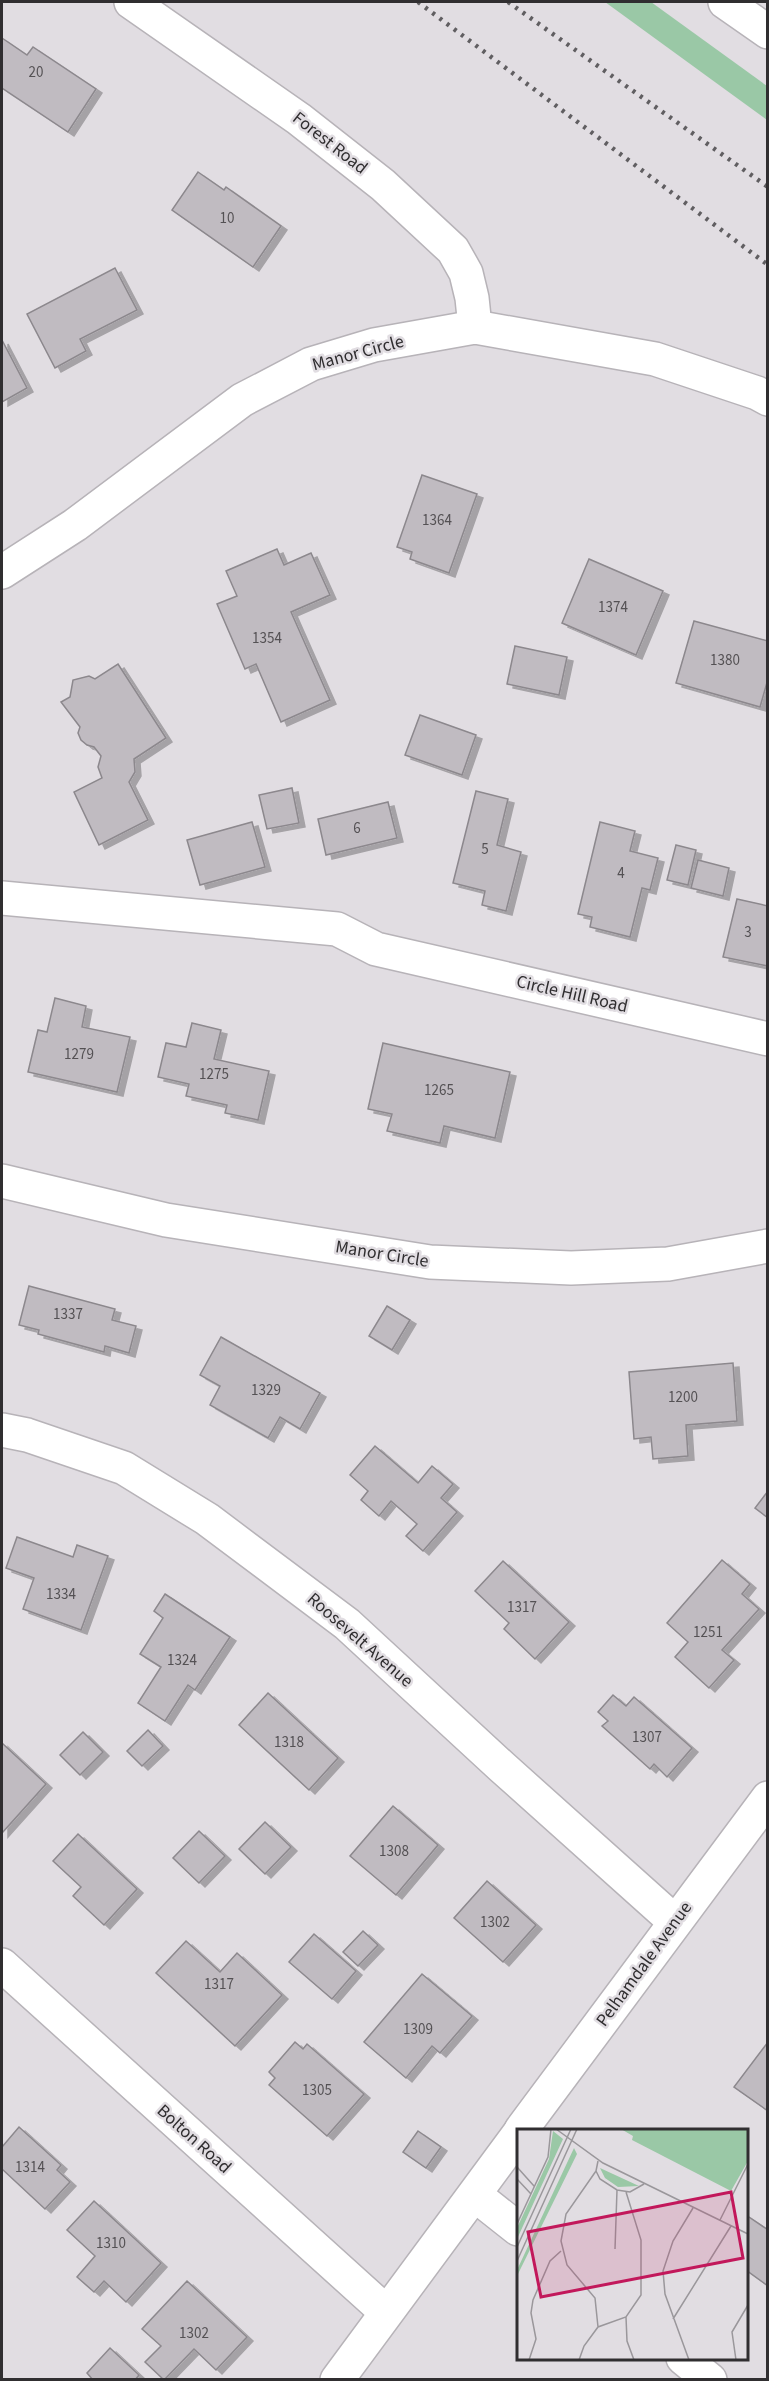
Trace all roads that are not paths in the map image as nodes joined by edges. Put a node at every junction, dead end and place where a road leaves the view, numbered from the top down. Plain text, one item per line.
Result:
1 (131, 2) edge
2 (725, 2) edge
3 (768, 32) edge
4 (475, 327) junction
5 (768, 399) edge
6 (2, 572) edge
7 (2, 898) edge
8 (768, 1039) edge
9 (2, 1181) edge
10 (768, 1246) edge
11 (2, 1430) edge
12 (768, 1798) edge
13 (674, 1921) junction
14 (2, 1965) edge
15 (522, 2129) edge
16 (517, 2137) edge
17 (475, 2194) junction
18 (517, 2227) edge
19 (386, 2312) junction
20 (686, 2360) edge
21 (337, 2379) edge
22 (710, 2379) edge

1 - 4 main road, Forest Road
2 - 3 main road
4 - 5 main road, Manor Circle
4 - 6 main road, Manor Circle
7 - 8 main road, Circle Hill Road
9 - 10 main road, Manor Circle
11 - 13 main road, Roosevelt Avenue
12 - 13 main road, Pelhamdale Avenue
13 - 15 main road, Pelhamdale Avenue
14 - 19 main road, Bolton Road
16 - 17 main road
17 - 18 main road
17 - 19 main road
19 - 21 main road
20 - 22 main road

